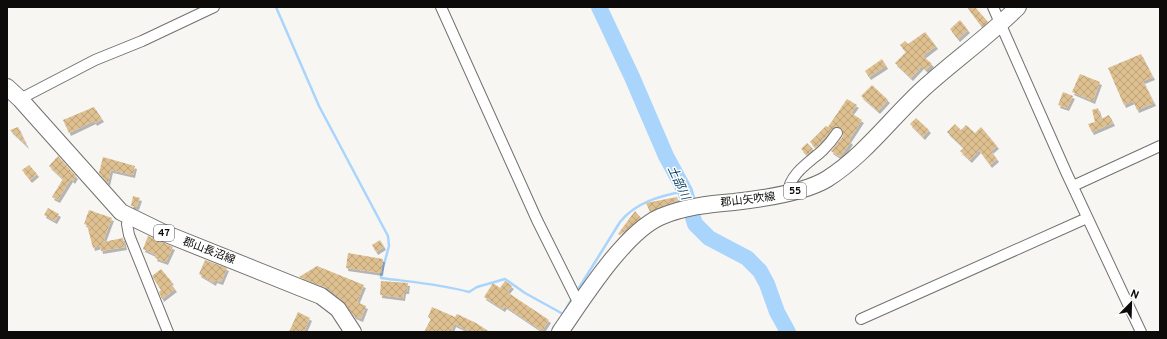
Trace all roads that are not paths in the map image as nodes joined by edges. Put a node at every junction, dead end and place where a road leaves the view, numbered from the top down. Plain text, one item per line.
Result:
1 (214, 7) edge
2 (440, 7) edge
3 (993, 7) edge
4 (1018, 7) edge
5 (1001, 25) junction
6 (7, 87) edge
7 (20, 99) junction
8 (837, 133) dead end
9 (1160, 146) edge
10 (1073, 186) junction
11 (788, 193) junction
12 (129, 216) junction
13 (1087, 218) junction
14 (579, 304) junction
15 (861, 319) dead end
16 (168, 332) edge
17 (353, 332) edge
18 (560, 332) edge
19 (1141, 332) edge

1 - 7 street
2 - 14 street
3 - 5 street
4 - 5 main road, 郡山矢吹線 / 55
5 - 10 street
5 - 11 main road, 郡山矢吹線 / 55
6 - 7 main road, 郡山長沼線 / 47
7 - 12 main road, 郡山長沼線 / 47
8 - 11 street
9 - 10 street
10 - 13 street
11 - 14 main road, 郡山矢吹線 / 55
12 - 16 street
12 - 17 main road, 郡山長沼線 / 47
13 - 15 street
13 - 19 street
14 - 18 main road, 郡山矢吹線 / 55

